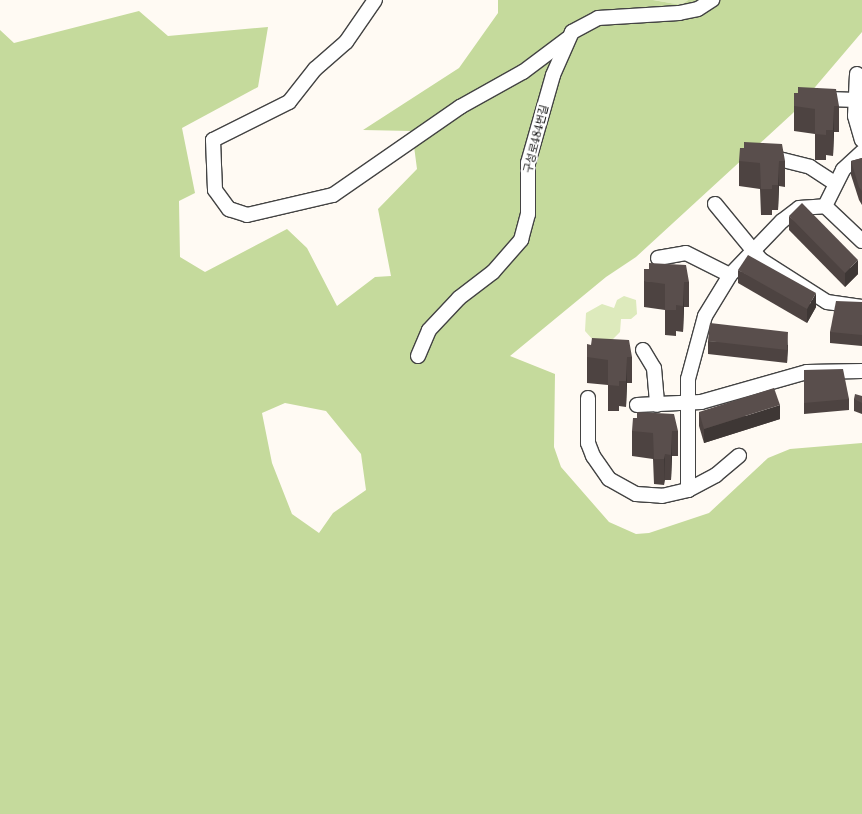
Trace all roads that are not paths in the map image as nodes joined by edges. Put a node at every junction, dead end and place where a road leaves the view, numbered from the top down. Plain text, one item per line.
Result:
1 (375, 0) edge
2 (687, 0) edge
3 (708, 3) edge
4 (567, 39) junction
5 (857, 74) dead end
6 (829, 99) edge
7 (856, 100) junction
8 (862, 140) edge
9 (862, 152) edge
10 (779, 159) edge
11 (836, 183) junction
12 (715, 204) dead end
13 (825, 206) junction
14 (862, 241) edge
15 (752, 251) junction
16 (658, 258) dead end
17 (730, 275) junction
18 (862, 307) edge
19 (643, 350) dead end
20 (418, 356) dead end
21 (862, 371) edge
22 (588, 398) dead end
23 (688, 404) junction
24 (637, 405) dead end
25 (657, 405) junction
26 (739, 456) dead end
27 (688, 490) junction

1 - 4 street
2 - 3 street
3 - 4 street, 구성로484번길
4 - 20 street, 구성로484번길
5 - 7 street
6 - 7 street
7 - 8 street
9 - 11 street
10 - 11 street
11 - 13 street
12 - 15 street
13 - 14 street
13 - 15 street
15 - 17 street
15 - 18 street
16 - 17 street
17 - 23 street
19 - 25 street
21 - 23 street
22 - 27 street
23 - 25 street
23 - 27 street
24 - 25 street
26 - 27 street

